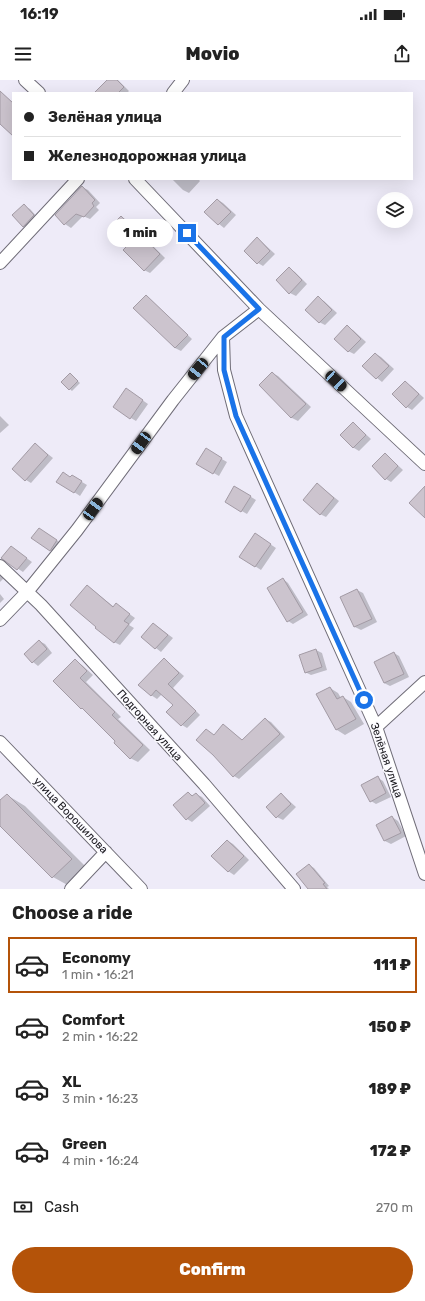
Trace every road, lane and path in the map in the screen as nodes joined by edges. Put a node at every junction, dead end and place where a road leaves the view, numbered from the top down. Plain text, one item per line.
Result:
1 (25, 80) edge
2 (183, 80) edge
3 (38, 92) edge
4 (174, 92) edge
5 (77, 180) edge
6 (136, 180) edge
7 (0, 263) edge
8 (259, 309) junction
9 (224, 337) junction
10 (425, 464) edge
11 (0, 566) edge
12 (27, 592) junction
13 (0, 620) edge
14 (425, 682) edge
15 (376, 727) junction
16 (0, 742) edge
17 (106, 852) junction
18 (425, 874) edge
19 (71, 889) edge
20 (141, 889) edge
21 (294, 889) edge

1 - 3 street
2 - 4 street
5 - 7 street
6 - 8 street
8 - 9 street
8 - 10 street
9 - 12 street
9 - 15 street, Зелёная улица
11 - 12 street, Подгорная улица
12 - 13 street
12 - 21 street, Подгорная улица
14 - 15 street
15 - 18 street, Зелёная улица
16 - 17 street, улица Ворошилова
17 - 19 street
17 - 20 street, улица Ворошилова

